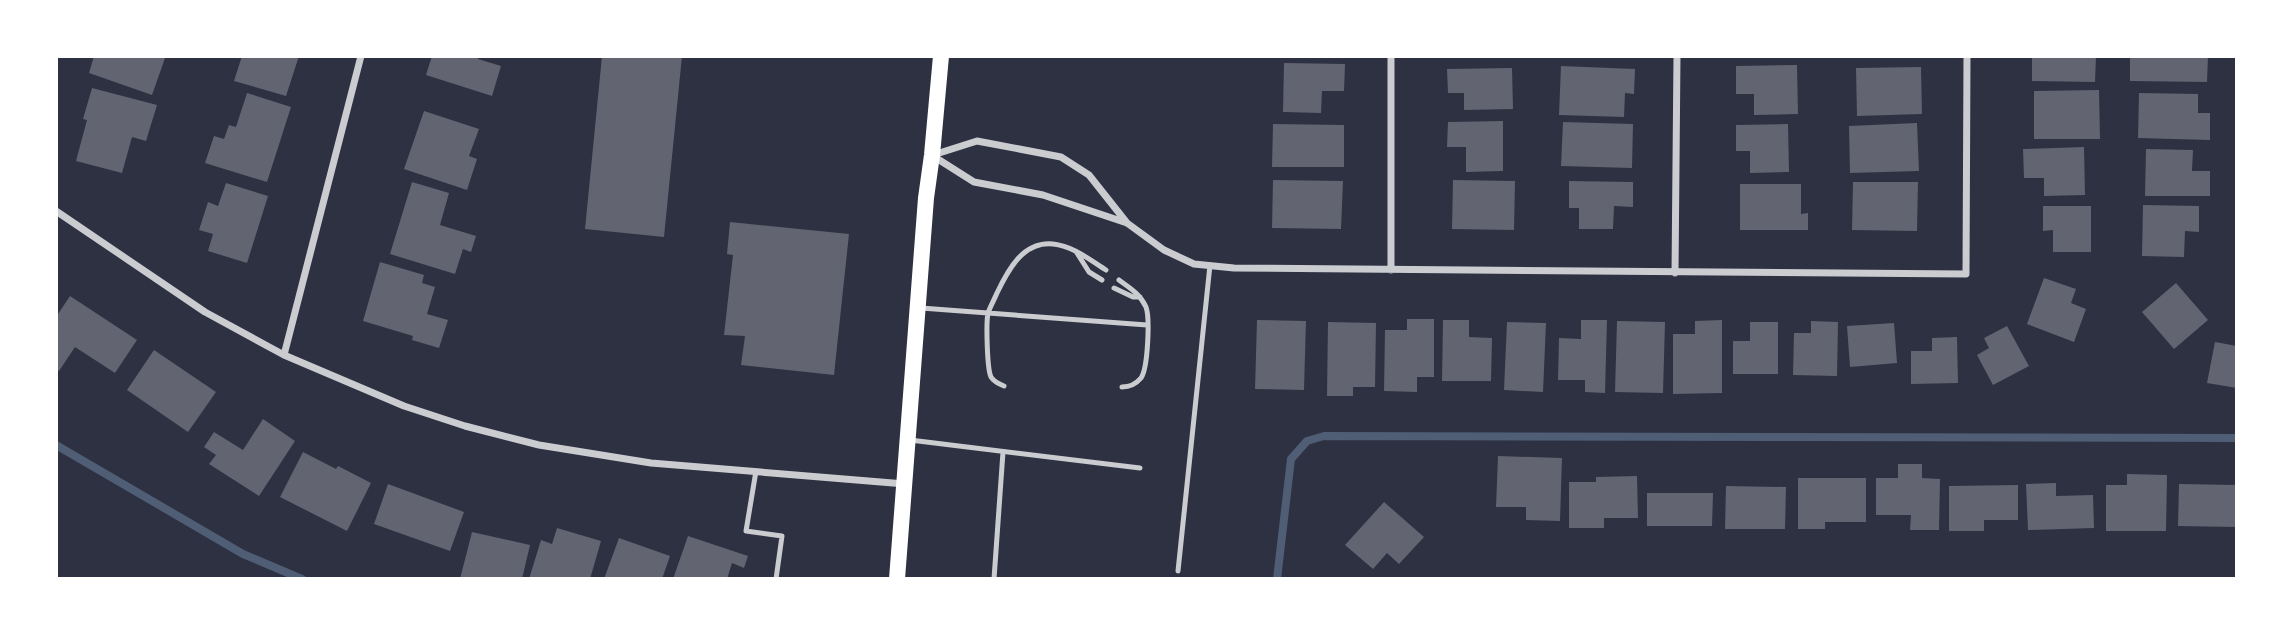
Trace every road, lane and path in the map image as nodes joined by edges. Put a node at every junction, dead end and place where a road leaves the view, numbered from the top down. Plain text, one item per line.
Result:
1 (360, 56) edge
2 (940, 56) edge
3 (1391, 56) edge
4 (1677, 56) edge
5 (1968, 56) edge
6 (932, 155) junction
7 (56, 211) edge
8 (1127, 223) junction
9 (1076, 251) junction
10 (1210, 265) junction
11 (1106, 270) dead end
12 (1391, 270) junction
13 (1675, 273) junction
14 (1102, 280) dead end
15 (1119, 280) dead end
16 (1114, 288) dead end
17 (1141, 297) junction
18 (918, 308) junction
19 (988, 314) junction
20 (1147, 326) junction
21 (284, 355) junction
22 (1004, 386) dead end
23 (1122, 387) dead end
24 (908, 439) junction
25 (1003, 452) junction
26 (1140, 468) dead end
27 (756, 471) junction
28 (905, 484) junction
29 (1178, 571) dead end
30 (776, 579) edge
31 (897, 579) edge
32 (994, 579) edge

1 - 21 street
2 - 6 main road
3 - 12 street
4 - 13 street
5 - 13 street
6 - 8 street
6 - 8 street
6 - 18 main road
7 - 21 street
8 - 10 street
9 - 11 lane
9 - 14 lane
9 - 19 lane
10 - 12 street
10 - 29 lane
12 - 13 street
15 - 17 lane
16 - 17 lane
17 - 20 lane
18 - 19 lane
18 - 24 main road
19 - 20 lane
19 - 22 lane
20 - 23 lane
21 - 27 street
24 - 25 lane
24 - 28 main road
25 - 26 lane
25 - 32 lane
27 - 28 street
27 - 30 lane
28 - 31 main road

